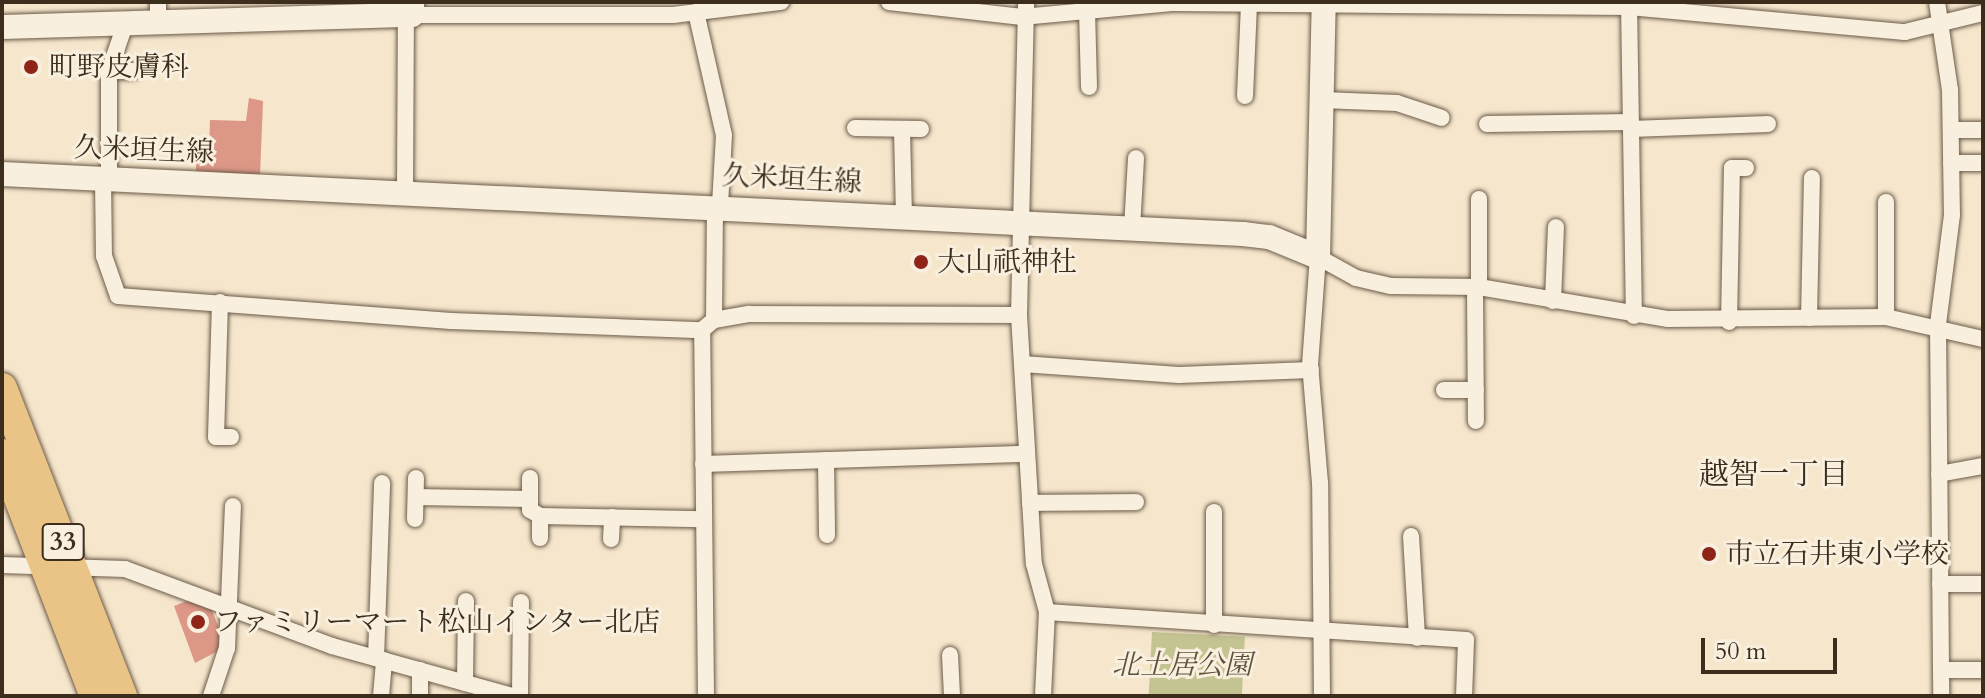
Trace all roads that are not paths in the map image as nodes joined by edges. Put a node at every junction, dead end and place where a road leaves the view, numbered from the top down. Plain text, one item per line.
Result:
1 (781, 2) edge
2 (889, 2) edge
3 (1773, 2) edge
4 (1937, 2) edge
5 (1174, 3) edge
6 (1436, 3) edge
7 (1504, 3) edge
8 (944, 4) edge
9 (1324, 4) edge
10 (1629, 4) edge
11 (1249, 5) junction
12 (566, 8) edge
13 (702, 8) edge
14 (1711, 8) edge
15 (236, 10) edge
16 (1024, 10) edge
17 (1087, 10) junction
18 (410, 11) edge
19 (158, 12) edge
20 (1983, 13) edge
21 (1773, 20) junction
22 (126, 22) junction
23 (1941, 23) junction
24 (2, 27) edge
25 (109, 71) junction
26 (133, 71) dead end
27 (1089, 87) dead end
28 (1245, 96) dead end
29 (1323, 100) junction
30 (1504, 104) dead end
31 (1442, 118) dead end
32 (1768, 124) dead end
33 (1631, 126) junction
34 (855, 128) dead end
35 (902, 129) junction
36 (921, 129) dead end
37 (1951, 130) junction
38 (1983, 130) edge
39 (1136, 158) dead end
40 (1951, 163) junction
41 (1983, 163) edge
42 (1746, 168) dead end
43 (2, 174) edge
44 (106, 178) junction
45 (1812, 178) dead end
46 (405, 191) junction
47 (1479, 199) dead end
48 (1886, 202) dead end
49 (718, 205) junction
50 (904, 215) junction
51 (1018, 223) junction
52 (1556, 227) dead end
53 (1132, 228) junction
54 (1318, 257) junction
55 (1477, 287) junction
56 (1553, 301) junction
57 (220, 302) junction
58 (1019, 315) junction
59 (1634, 316) junction
60 (1886, 317) junction
61 (1809, 318) junction
62 (1729, 322) junction
63 (1938, 324) junction
64 (708, 325) junction
65 (1983, 339) edge
66 (1022, 364) junction
67 (1311, 370) junction
68 (2, 388) edge
69 (1444, 390) dead end
70 (1476, 390) junction
71 (1476, 421) dead end
72 (231, 437) dead end
73 (2, 454) edge
74 (1027, 454) junction
75 (826, 460) junction
76 (703, 464) junction
77 (1983, 466) edge
78 (1939, 474) junction
79 (416, 478) dead end
80 (530, 478) dead end
81 (382, 483) dead end
82 (416, 497) junction
83 (530, 499) junction
84 (1136, 502) dead end
85 (1030, 503) junction
86 (233, 506) dead end
87 (1214, 512) dead end
88 (540, 516) junction
89 (612, 517) junction
90 (415, 519) dead end
91 (703, 519) junction
92 (827, 535) dead end
93 (1411, 536) dead end
94 (540, 538) dead end
95 (611, 539) dead end
96 (2, 565) edge
97 (58, 566) junction
98 (1940, 584) junction
99 (1983, 584) edge
100 (466, 601) dead end
101 (521, 602) dead end
102 (230, 606) junction
103 (1047, 612) junction
104 (1214, 625) junction
105 (1322, 633) junction
106 (1417, 638) junction
107 (950, 655) dead end
108 (380, 659) junction
109 (420, 670) junction
110 (1941, 670) junction
111 (1983, 670) edge
112 (465, 683) junction
113 (95, 696) edge
114 (122, 696) edge
115 (211, 696) edge
116 (381, 696) edge
117 (420, 696) edge
118 (512, 696) edge
119 (520, 696) edge
120 (706, 696) edge
121 (952, 696) edge
122 (1043, 696) edge
123 (1322, 696) edge
124 (1464, 696) edge
125 (1941, 696) edge

1 - 13 street
2 - 8 street
3 - 21 street
4 - 23 street
5 - 11 street
5 - 17 street
6 - 7 street
6 - 9 street
7 - 10 street
8 - 16 street
9 - 11 street
9 - 29 main road
10 - 14 street
10 - 33 street
11 - 28 street
12 - 13 street
12 - 18 street
13 - 49 street
14 - 21 street
15 - 18 main road
15 - 19 main road
16 - 17 street
16 - 51 street
17 - 27 street
18 - 46 street
19 - 22 main road
20 - 23 street
21 - 23 street
22 - 24 main road
22 - 25 street
23 - 37 street
25 - 26 street
25 - 44 street
29 - 31 street
29 - 54 main road
30 - 33 street
32 - 33 street
33 - 59 street
34 - 35 street
35 - 36 street
35 - 50 street
37 - 38 street
37 - 40 street
39 - 53 street
40 - 41 street
40 - 63 street
42 - 62 street
43 - 44 main road, 久米垣生線
44 - 46 main road, 久米垣生線
44 - 57 street
45 - 61 street
46 - 49 main road, 久米垣生線
47 - 55 street
48 - 60 street
49 - 50 main road, 久米垣生線
49 - 64 street
50 - 51 main road, 久米垣生線
51 - 53 main road, 久米垣生線
51 - 58 street
52 - 56 street
53 - 54 main road, 久米垣生線
54 - 55 street
54 - 67 street
55 - 56 street
55 - 70 street
56 - 59 street
57 - 64 street
57 - 72 street
58 - 64 street
58 - 66 street
59 - 62 street
60 - 61 street
60 - 63 street
61 - 62 street
63 - 65 street
63 - 78 street
64 - 76 street
66 - 67 street
66 - 74 street
67 - 105 street
68 - 97 highway, 33
69 - 70 street
70 - 71 street
73 - 97 highway, 33
74 - 75 street
74 - 85 street
75 - 76 street
75 - 92 street
76 - 91 street
77 - 78 street
78 - 98 street
79 - 82 street
80 - 83 street
81 - 108 street
82 - 83 street
82 - 90 street
83 - 88 street
84 - 85 street
85 - 103 street
86 - 102 street
87 - 104 street
88 - 89 street
88 - 94 street
89 - 91 street
89 - 95 street
91 - 120 street
93 - 106 street
96 - 97 street
97 - 102 street
97 - 113 highway, 33
97 - 114 highway, 33
98 - 99 street
98 - 110 street
100 - 112 street
101 - 119 street
102 - 108 street
102 - 115 street
103 - 104 street
103 - 122 street
104 - 105 street
105 - 106 street
105 - 123 street
106 - 124 street
107 - 121 street
108 - 109 street
108 - 116 street
109 - 112 street
109 - 117 street
110 - 111 street
110 - 125 street
112 - 118 street

